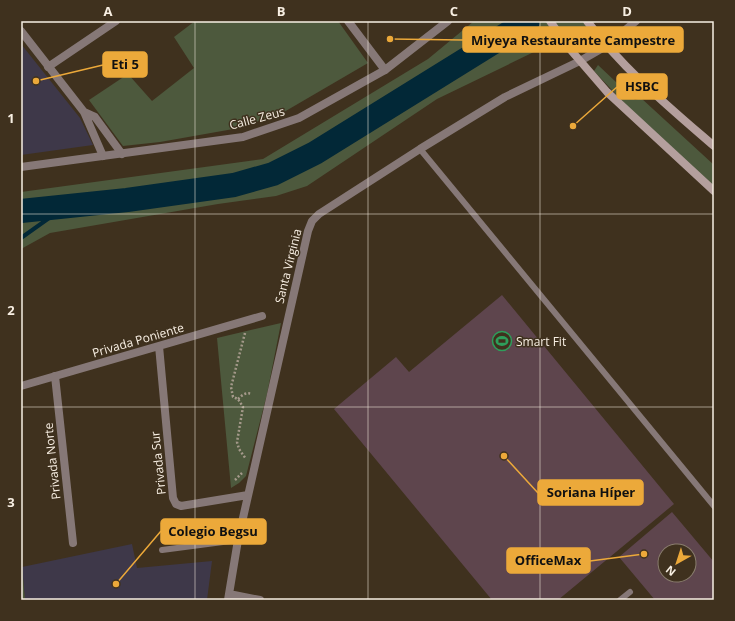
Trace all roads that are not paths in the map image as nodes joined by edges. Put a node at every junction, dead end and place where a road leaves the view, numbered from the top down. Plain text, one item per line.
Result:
1 (116, 21) edge
2 (348, 21) edge
3 (448, 21) edge
4 (550, 21) edge
5 (587, 21) edge
6 (636, 21) edge
7 (21, 31) edge
8 (606, 46) junction
9 (580, 61) junction
10 (48, 67) junction
11 (385, 70) junction
12 (84, 112) junction
13 (714, 146) edge
14 (420, 148) junction
15 (122, 154) junction
16 (103, 156) junction
17 (21, 167) edge
18 (714, 191) edge
19 (262, 316) dead end
20 (159, 346) junction
21 (55, 376) junction
22 (21, 386) edge
23 (248, 495) junction
24 (714, 506) edge
25 (238, 540) junction
26 (73, 543) dead end
27 (162, 550) dead end
28 (630, 592) dead end
29 (229, 597) edge
30 (260, 600) edge
31 (620, 600) edge

1 - 10 street
2 - 11 street
3 - 11 street, Calle Zeus
4 - 9 main road
5 - 8 main road
6 - 8 street, Santa Virginia
7 - 10 street
8 - 9 street, Santa Virginia
8 - 13 main road
9 - 14 street, Santa Virginia
9 - 18 main road
10 - 12 street
11 - 15 street, Calle Zeus
12 - 15 street
12 - 16 street
14 - 23 street, Santa Virginia
14 - 24 lane
15 - 16 street, Calle Zeus
16 - 17 street, Calle Zeus
19 - 20 street, Privada Poniente
20 - 21 street, Privada Poniente
20 - 23 street, Privada Sur
21 - 22 street, Privada Poniente
21 - 26 street, Privada Norte
23 - 25 street, Santa Virginia
25 - 27 lane
25 - 29 street, Santa Virginia
28 - 31 lane
29 - 30 street

